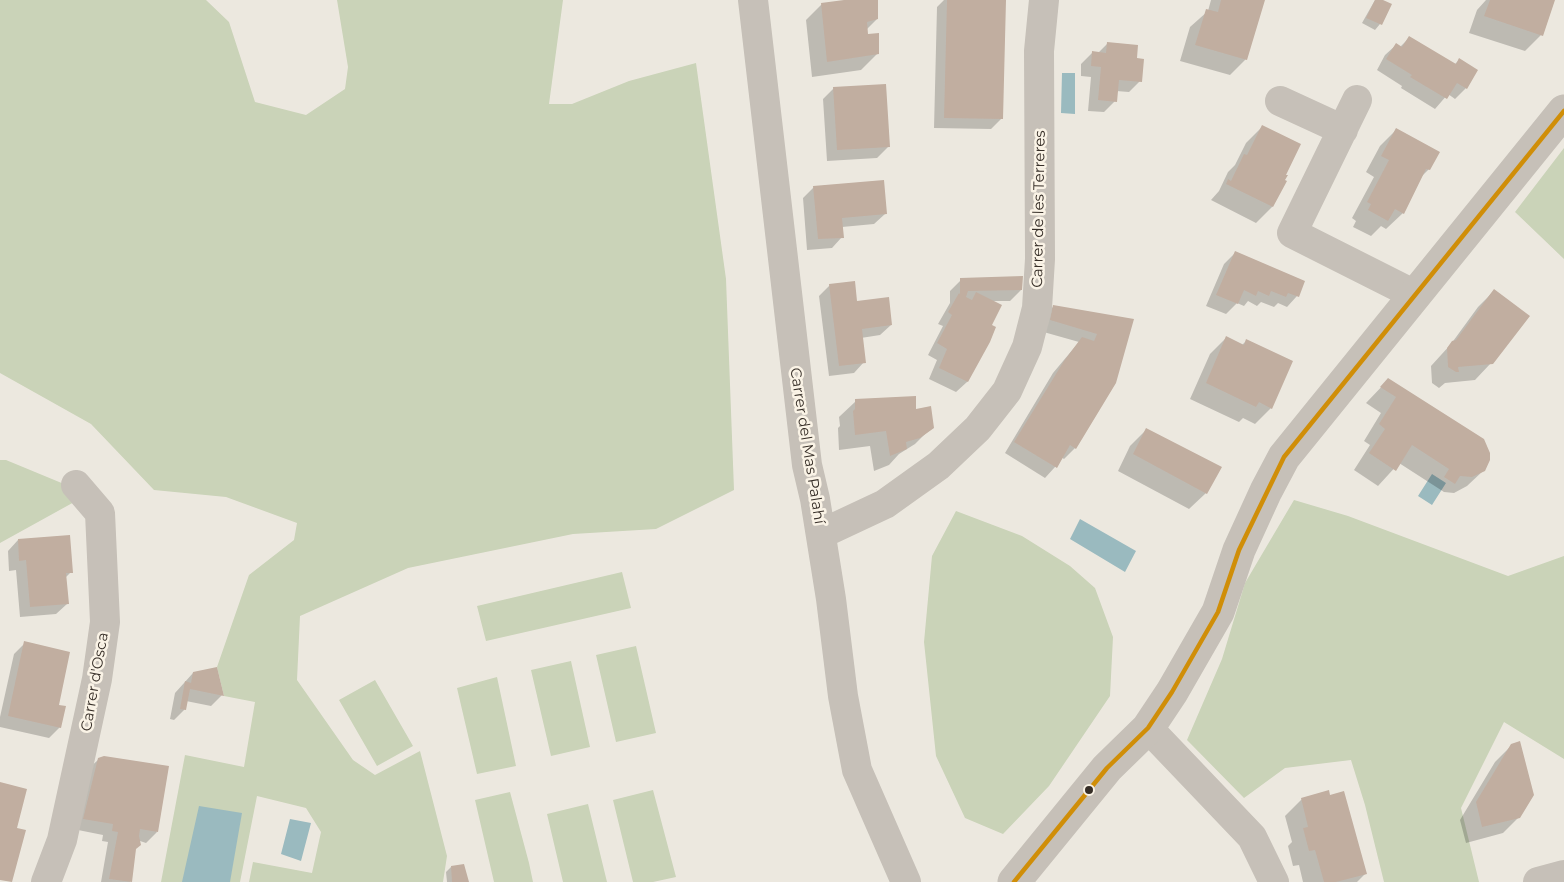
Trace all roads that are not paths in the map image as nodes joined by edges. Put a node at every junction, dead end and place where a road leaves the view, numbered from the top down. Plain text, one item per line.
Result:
1 (753, 0) edge
2 (1044, 0) edge
3 (1357, 100) dead end
4 (1280, 101) dead end
5 (1564, 111) edge
6 (1343, 130) junction
7 (1415, 295) junction
8 (76, 485) dead end
9 (821, 534) junction
10 (1148, 728) junction
11 (1564, 875) edge
12 (46, 882) edge
13 (906, 882) edge
14 (1014, 882) edge
15 (1274, 882) edge
16 (1538, 882) edge

1 - 9 street, Carrer del Mas Palahí
2 - 9 street, Carrer de les Terreres
3 - 6 street
4 - 6 street
5 - 7 street
6 - 7 street
7 - 10 street
8 - 12 street, Carrer d'Osca
9 - 13 street, Carrer del Mas Palahí
10 - 14 street
10 - 15 street
11 - 16 street

